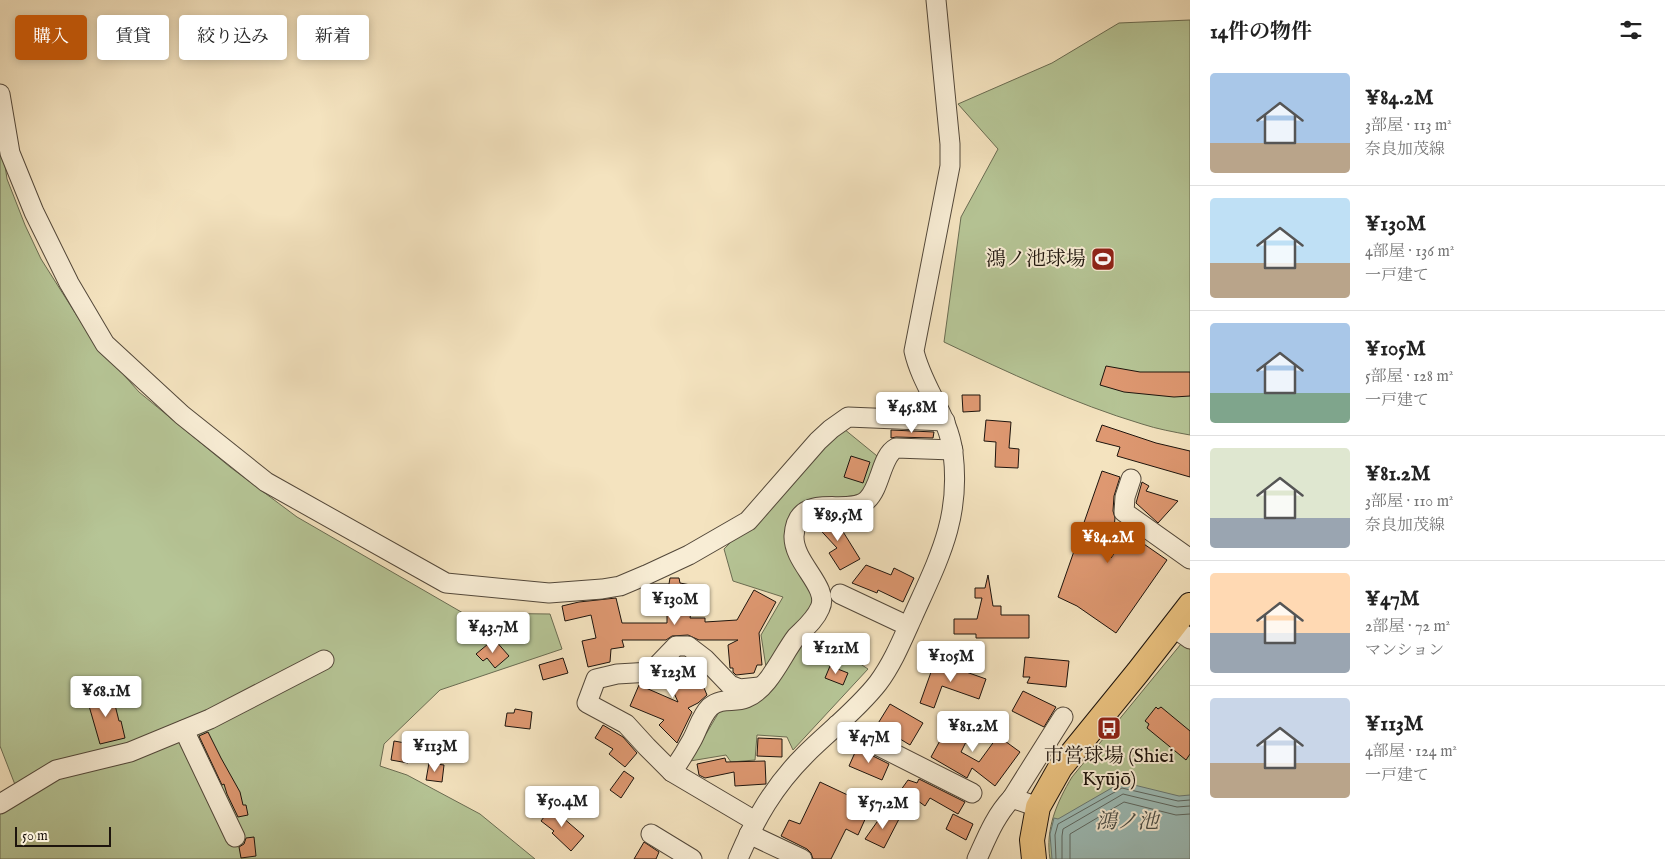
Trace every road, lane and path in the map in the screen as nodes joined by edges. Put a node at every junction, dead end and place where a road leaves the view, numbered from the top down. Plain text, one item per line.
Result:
1 (936, 0) edge
2 (0, 94) edge
3 (945, 421) junction
4 (953, 450) junction
5 (1131, 479) dead end
6 (1190, 559) edge
7 (840, 594) dead end
8 (1185, 620) edge
9 (908, 626) junction
10 (324, 660) dead end
11 (761, 687) junction
12 (1063, 717) dead end
13 (836, 725) junction
14 (184, 730) junction
15 (672, 772) junction
16 (972, 793) dead end
17 (1012, 798) junction
18 (0, 804) edge
19 (1038, 807) junction
20 (752, 827) junction
21 (651, 834) dead end
22 (235, 837) dead end
23 (692, 859) edge
24 (738, 859) edge
25 (802, 859) edge
26 (977, 859) edge
27 (1034, 859) edge

1 - 3 street
2 - 3 street
3 - 4 street
4 - 9 street
4 - 11 street
5 - 6 street
7 - 9 street
8 - 19 main road
9 - 13 street
10 - 14 street
11 - 15 street
11 - 15 street
12 - 17 street
13 - 16 street
13 - 20 street
14 - 18 street
14 - 22 street
15 - 20 street
17 - 19 street
17 - 26 street
19 - 27 main road
20 - 24 street
20 - 25 street
21 - 23 street

